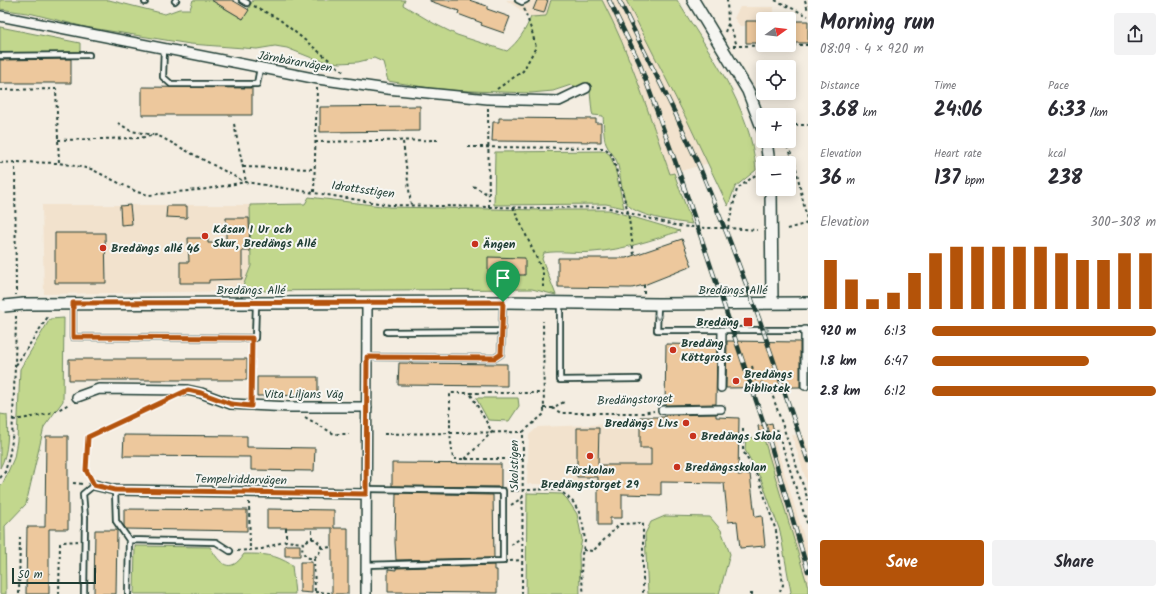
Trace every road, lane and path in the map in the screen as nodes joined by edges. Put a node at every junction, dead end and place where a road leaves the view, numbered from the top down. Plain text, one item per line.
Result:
1 (242, 0) edge
2 (518, 0) edge
3 (526, 0) edge
4 (693, 0) edge
5 (727, 0) edge
6 (776, 0) edge
7 (805, 0) edge
8 (247, 3) joint
9 (808, 11) edge
10 (0, 16) edge
11 (808, 16) edge
12 (527, 17) dead end
13 (728, 24) junction
14 (719, 44) junction
15 (808, 45) edge
16 (737, 46) junction
17 (164, 48) junction
18 (88, 55) dead end
19 (0, 56) edge
20 (260, 68) junction
21 (318, 79) junction
22 (353, 83) junction
23 (498, 88) dead end
24 (586, 88) dead end
25 (0, 90) edge
26 (488, 99) junction
27 (756, 112) edge
28 (118, 123) dead end
29 (234, 124) dead end
30 (796, 125) edge
31 (808, 125) edge
32 (157, 135) junction
33 (58, 140) junction
34 (438, 140) dead end
35 (316, 142) junction
36 (403, 142) junction
37 (468, 147) dead end
38 (488, 147) junction
39 (788, 148) edge
40 (15, 162) junction
41 (0, 163) edge
42 (59, 163) junction
43 (243, 168) junction
44 (315, 169) junction
45 (756, 175) edge
46 (246, 182) junction
47 (473, 186) dead end
48 (314, 192) junction
49 (489, 195) junction
50 (771, 196) edge
51 (411, 205) junction
52 (489, 207) junction
53 (514, 207) junction
54 (628, 212) junction
55 (808, 224) edge
56 (728, 228) junction
57 (787, 229) dead end
58 (757, 230) dead end
59 (634, 255) dead end
60 (543, 287) dead end
61 (20, 301) junction
62 (256, 302) junction
63 (503, 302) junction
64 (560, 302) junction
65 (73, 303) junction
66 (367, 303) junction
67 (772, 303) junction
68 (808, 303) edge
69 (56, 304) junction
70 (658, 304) junction
71 (2, 306) edge
72 (16, 314) dead end
73 (543, 321) dead end
74 (807, 330) edge
75 (502, 331) junction
76 (722, 331) junction
77 (387, 332) dead end
78 (252, 338) junction
79 (367, 357) junction
80 (15, 366) junction
81 (752, 366) dead end
82 (638, 379) dead end
83 (761, 381) dead end
84 (805, 386) dead end
85 (721, 388) dead end
86 (188, 390) junction
87 (771, 391) dead end
88 (470, 393) junction
89 (544, 393) junction
90 (77, 397) joint
91 (564, 402) dead end
92 (251, 406) junction
93 (367, 406) junction
94 (290, 407) junction
95 (544, 408) junction
96 (552, 408) junction
97 (721, 409) dead end
98 (662, 410) joint
99 (13, 420) junction
100 (743, 429) dead end
101 (777, 429) dead end
102 (492, 432) junction
103 (523, 432) junction
104 (450, 433) junction
105 (349, 434) dead end
106 (384, 434) dead end
107 (465, 459) junction
108 (523, 459) junction
109 (0, 478) edge
110 (94, 485) junction
111 (115, 490) junction
112 (523, 490) junction
113 (504, 491) junction
114 (366, 492) junction
115 (523, 498) junction
116 (808, 500) edge
117 (250, 510) dead end
118 (503, 510) junction
119 (808, 526) edge
120 (286, 528) dead end
121 (312, 528) dead end
122 (20, 535) dead end
123 (522, 536) junction
124 (312, 539) junction
125 (85, 540) junction
126 (129, 540) junction
127 (286, 540) junction
128 (303, 543) junction
129 (332, 547) dead end
130 (321, 548) junction
131 (250, 550) junction
132 (503, 550) junction
133 (583, 550) junction
134 (230, 551) joint
135 (314, 558) junction
136 (522, 560) junction
137 (503, 562) junction
138 (366, 565) junction
139 (315, 593) edge
140 (332, 593) dead end
141 (19, 594) edge
142 (59, 594) edge
143 (84, 594) edge
144 (128, 594) edge
145 (366, 594) edge
146 (522, 594) edge
147 (584, 594) edge
148 (643, 594) edge
149 (750, 594) edge
150 (754, 594) edge
151 (779, 594) edge

1 - 8 lane
2 - 3 lane
4 - 14 street
5 - 13 path
6 - 11 path
7 - 9 path
8 - 22 path
10 - 17 street, Järnbärarvägen
12 - 23 path
13 - 14 path
13 - 16 path
14 - 16 path
14 - 27 street
15 - 16 path
17 - 20 street, Järnbärarvägen
17 - 20 lane
18 - 19 lane
20 - 21 street, Järnbärarvägen
21 - 22 street, Järnbärarvägen
21 - 35 path
22 - 26 street, Järnbärarvägen
24 - 26 street, Järnbärarvägen
25 - 33 path
26 - 38 path
28 - 32 path
29 - 43 path
30 - 31 path
32 - 33 path
32 - 46 path
33 - 42 path
34 - 36 path
35 - 36 path
35 - 44 path
36 - 51 path
37 - 38 path
38 - 49 path
38 - 54 path
39 - 55 path
40 - 41 path, Idrottsstigen
40 - 42 path, Idrottsstigen
40 - 61 path
42 - 46 path, Idrottsstigen
43 - 44 path
43 - 46 path
44 - 48 path
45 - 56 path
46 - 48 path, Idrottsstigen
47 - 49 path
48 - 51 path, Idrottsstigen
49 - 52 path
50 - 67 street
51 - 52 path, Idrottsstigen
52 - 53 path, Idrottsstigen
53 - 54 path, Idrottsstigen
53 - 60 path
54 - 56 path, Idrottsstigen
54 - 59 path
55 - 57 path
56 - 58 path, Idrottsstigen
61 - 69 street, Bredängs Allé
61 - 71 street, Bredängs Allé, bridge
62 - 65 street, Bredängs Allé
62 - 66 street, Bredängs Allé
62 - 78 lane
63 - 64 street, Bredängs Allé
63 - 66 street, Bredängs Allé
63 - 75 lane
64 - 70 street, Bredängs Allé
64 - 82 lane
65 - 69 street, Bredängs Allé
65 - 78 lane
66 - 79 street
67 - 68 street, Bredängs Allé
67 - 70 street, Bredängs Allé
69 - 80 path
70 -> 76 lane
72 - 80 path
73 - 89 path
76 -> 74 lane
74 - 84 street
75 - 77 lane
75 - 79 lane
76 - 85 street
78 - 92 path
79 - 93 street
80 - 99 path
81 - 83 path
86 - 90 street, Vita Liljans Väg
86 - 92 street, Vita Liljans Väg
86 - 110 path
87 - 116 path
88 - 89 path
88 - 102 path
88 - 104 path
89 - 95 path
90 - 99 path
91 - 96 path
92 - 94 street, Vita Liljans Väg
93 - 94 street, Vita Liljans Väg
93 - 114 street
94 - 105 path
95 - 96 path
95 - 103 path, Skolstigen
96 - 98 path, Bredängstorget
97 - 98 street, Bredängstorget
99 - 109 path
100 - 151 path
101 - 119 path
102 - 103 path
102 - 104 path
102 - 107 path
103 - 108 path, Skolstigen
104 - 106 path
104 - 107 path
107 - 108 path
108 - 112 path, Skolstigen
110 - 111 street, Tempelriddarvägen
110 - 125 lane
111 - 114 street, Tempelriddarvägen
111 - 126 lane
112 - 113 path
112 - 115 path, Skolstigen
112 - 133 path
113 - 114 lane
113 - 118 lane
114 - 138 street
115 - 118 path
115 - 123 path, Skolstigen
117 - 131 path
118 - 132 lane
120 - 127 path
121 - 124 path
122 - 141 path
123 - 132 path
123 - 136 path, Skolstigen
124 - 128 path
124 - 130 path
125 - 142 path
125 - 143 lane
126 - 134 lane
126 - 144 lane
127 - 128 path
127 - 131 path
128 - 135 path
129 - 130 path
130 - 135 path
131 - 134 path
132 - 137 lane
133 - 147 path
133 - 148 path
135 - 139 path
136 - 137 path
136 - 146 path, Skolstigen
137 - 138 lane
138 - 145 street
139 - 140 path
149 - 150 path

